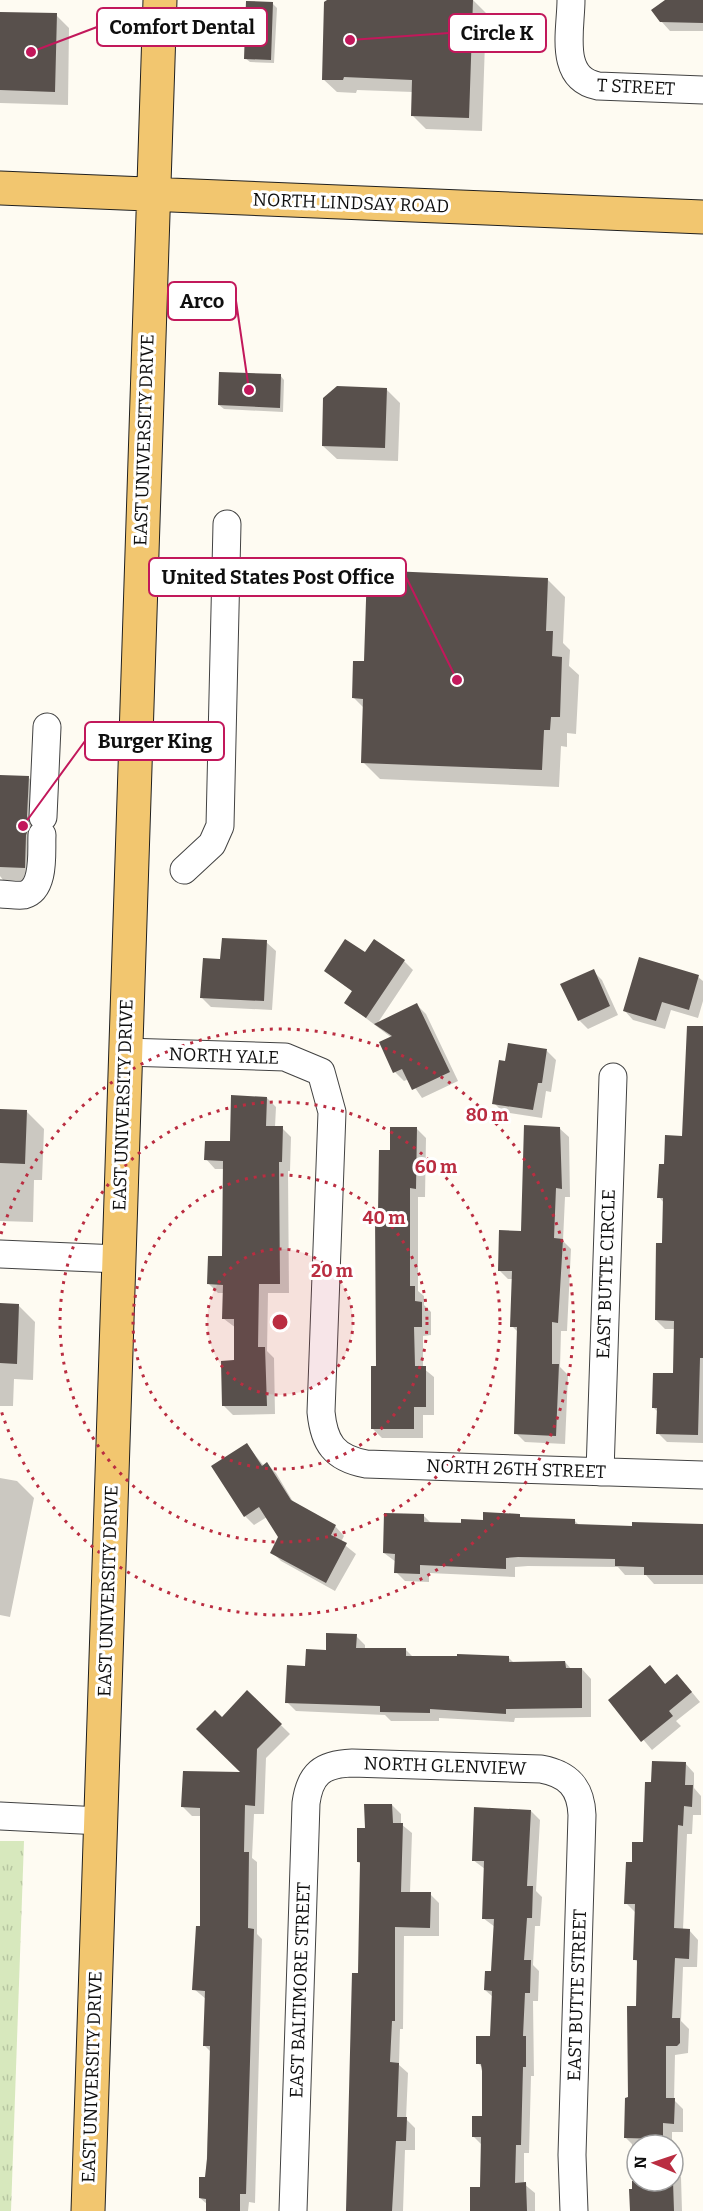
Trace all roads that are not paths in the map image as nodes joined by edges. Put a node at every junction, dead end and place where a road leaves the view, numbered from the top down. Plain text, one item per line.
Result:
1 (160, 0) edge
2 (571, 0) edge
3 (703, 90) edge
4 (0, 189) edge
5 (153, 195) junction
6 (703, 217) edge
7 (227, 524) dead end
8 (47, 727) dead end
9 (184, 870) dead end
10 (0, 894) edge
11 (125, 1052) junction
12 (613, 1077) dead end
13 (0, 1254) edge
14 (119, 1259) junction
15 (332, 1450) joint
16 (600, 1472) junction
17 (703, 1475) edge
18 (317, 1771) joint
19 (572, 1782) joint
20 (0, 1816) edge
21 (101, 1821) junction
22 (88, 2211) edge
23 (293, 2211) edge
24 (574, 2211) edge

1 - 5 main road, EAST UNIVERSITY DRIVE
2 - 3 street, T STREET
4 - 5 main road, NORTH LINDSAY ROAD
5 - 6 main road, NORTH LINDSAY ROAD
5 - 11 main road, EAST UNIVERSITY DRIVE
7 - 9 street
8 - 10 street
11 - 14 main road, EAST UNIVERSITY DRIVE
11 - 15 street, NORTH YALE
12 - 16 street, EAST BUTTE CIRCLE
13 - 14 street
14 - 21 main road, EAST UNIVERSITY DRIVE
15 - 16 street, NORTH 26TH STREET
16 - 17 street, NORTH 26TH STREET
18 - 19 street, NORTH GLENVIEW
18 - 23 street, EAST BALTIMORE STREET
19 - 24 street, EAST BUTTE STREET
20 - 21 street
21 - 22 main road, EAST UNIVERSITY DRIVE

